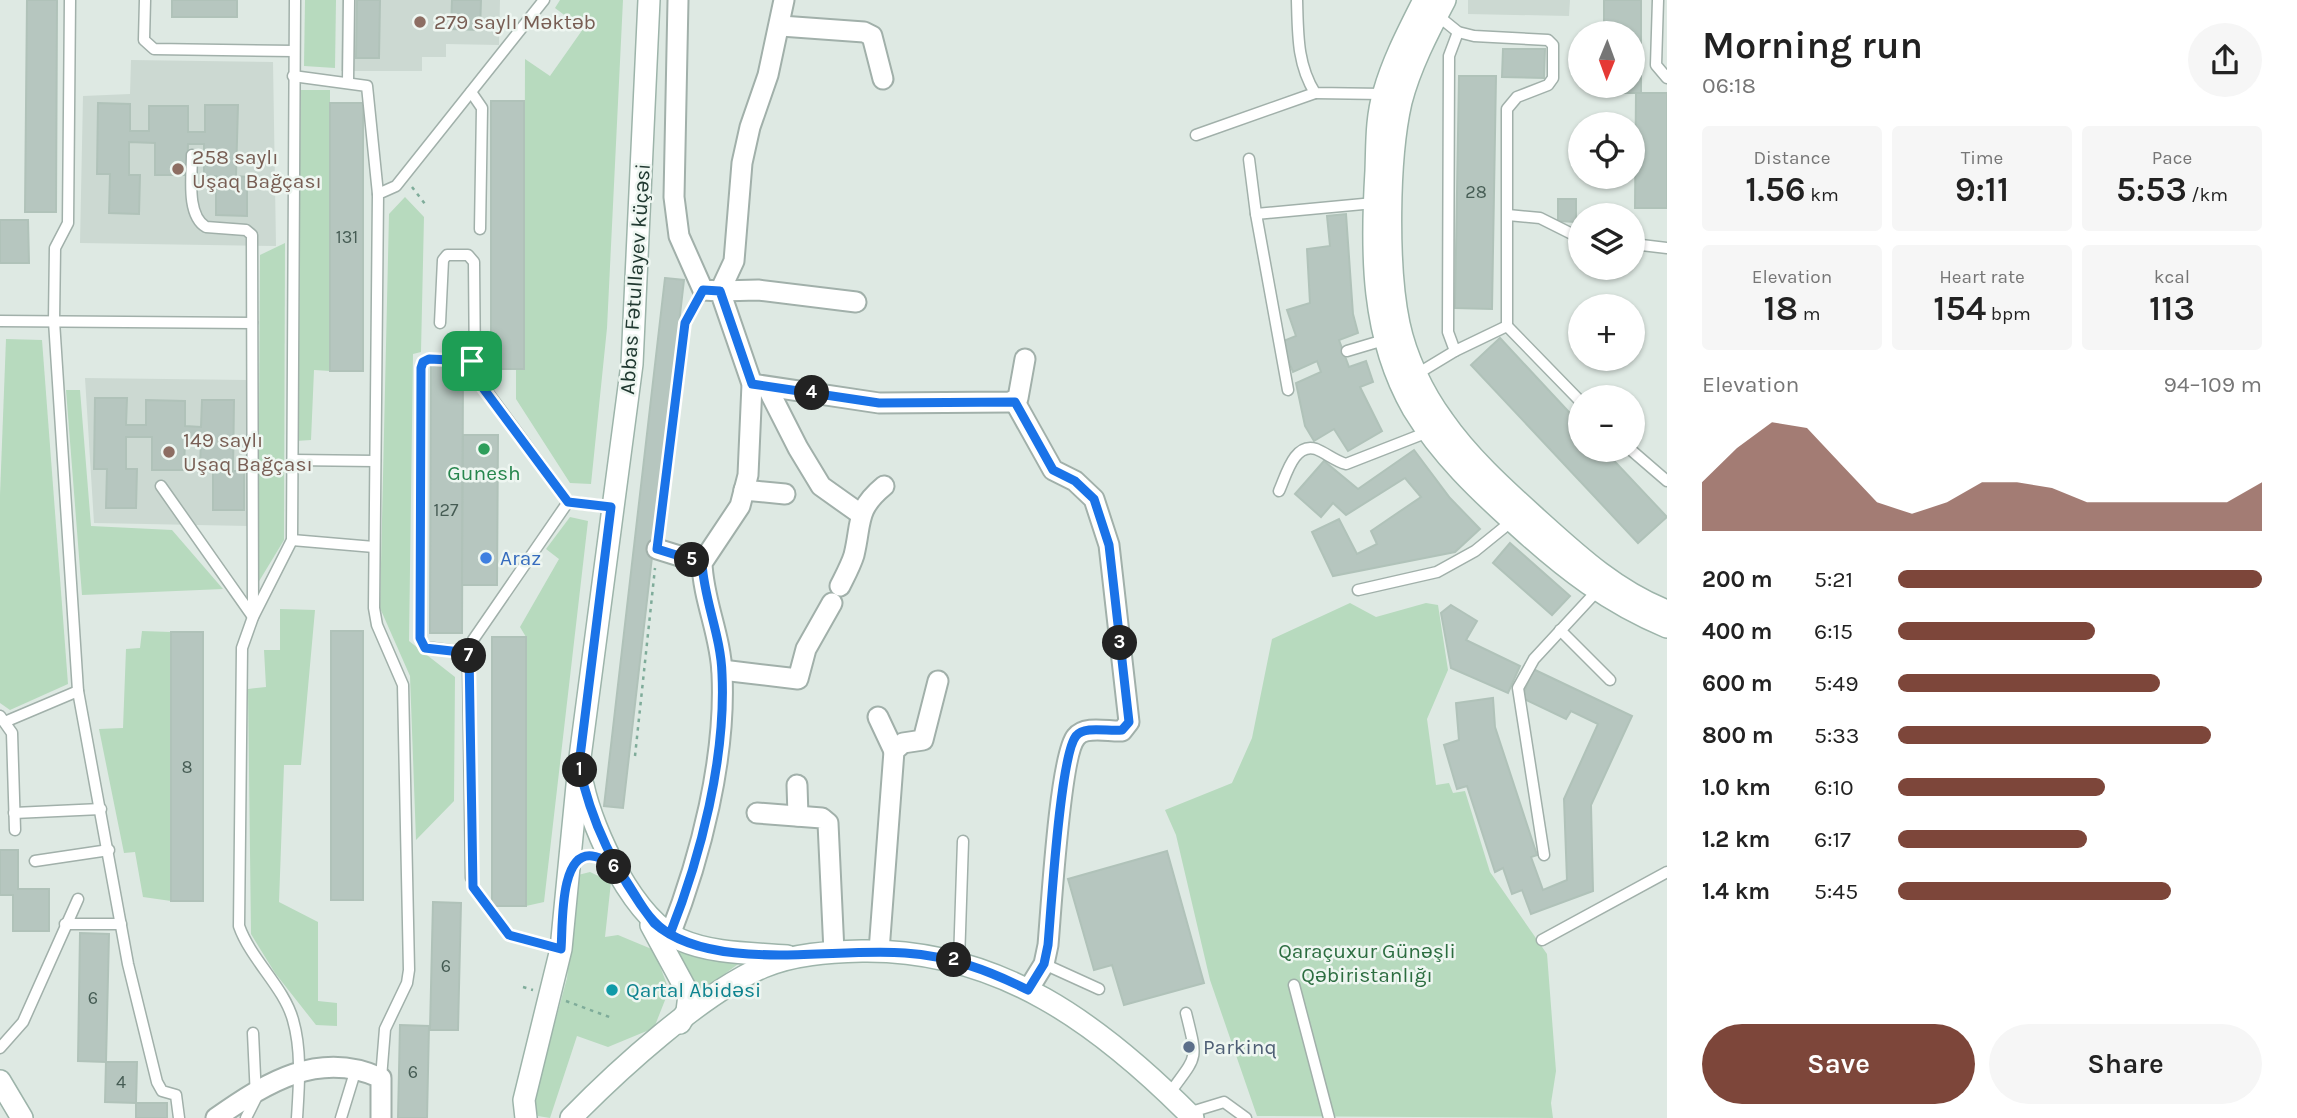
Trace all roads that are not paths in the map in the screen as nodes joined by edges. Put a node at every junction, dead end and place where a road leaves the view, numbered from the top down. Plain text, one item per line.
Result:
1 (70, 0) edge
2 (145, 0) edge
3 (295, 0) edge
4 (349, 0) edge
5 (544, 0) edge
6 (649, 0) edge
7 (678, 0) edge
8 (785, 0) edge
9 (1297, 0) edge
10 (1657, 0) edge
11 (1435, 5) edge
12 (781, 26) junction
13 (1458, 32) junction
14 (294, 51) junction
15 (293, 76) junction
16 (1667, 78) edge
17 (883, 79) dead end
18 (348, 81) junction
19 (471, 92) junction
20 (1315, 93) junction
21 (1383, 94) junction
22 (1196, 135) dead end
23 (192, 155) dead end
24 (1249, 159) dead end
25 (377, 194) junction
26 (1374, 202) junction
27 (1255, 214) junction
28 (1508, 215) junction
29 (480, 229) dead end
30 (1568, 232) edge
31 (1645, 245) edge
32 (1667, 248) edge
33 (712, 290) junction
34 (856, 302) dead end
35 (0, 321) edge
36 (54, 321) junction
37 (252, 323) junction
38 (440, 323) dead end
39 (1507, 326) junction
40 (1384, 340) junction
41 (1347, 351) dead end
42 (1455, 351) junction
43 (1025, 359) dead end
44 (472, 361) junction
45 (1417, 374) junction
46 (760, 385) junction
47 (1568, 389) edge
48 (1288, 390) dead end
49 (1015, 402) junction
50 (1429, 432) junction
51 (293, 460) junction
52 (375, 461) junction
53 (1645, 462) edge
54 (1667, 481) edge
55 (161, 486) dead end
56 (884, 486) dead end
57 (744, 490) junction
58 (1279, 491) dead end
59 (785, 494) dead end
60 (1499, 496) junction
61 (568, 502) junction
62 (611, 507) junction
63 (859, 513) junction
64 (1512, 521) junction
65 (292, 540) junction
66 (374, 547) junction
67 (657, 549) road end
68 (702, 563) junction
69 (1358, 590) dead end
70 (1596, 592) junction
71 (1667, 611) edge
72 (253, 617) junction
73 (1667, 628) edge
74 (1560, 630) junction
75 (469, 653) junction
76 (722, 670) junction
77 (1610, 680) dead end
78 (938, 681) dead end
79 (78, 691) junction
80 (878, 717) dead end
81 (3, 718) edge
82 (894, 751) junction
83 (579, 765) junction
84 (797, 785) dead end
85 (101, 809) junction
86 (14, 813) junction
87 (757, 813) dead end
88 (798, 816) junction
89 (15, 830) dead end
90 (963, 841) dead end
91 (109, 850) junction
92 (1544, 855) dead end
93 (35, 861) dead end
94 (618, 870) junction
95 (1667, 872) edge
96 (567, 875) junction
97 (471, 878) road end
98 (78, 899) dead end
99 (641, 906) junction
100 (65, 924) junction
101 (121, 924) junction
102 (670, 934) junction
103 (1542, 940) dead end
104 (879, 951) junction
105 (834, 952) junction
106 (797, 957) junction
107 (959, 961) junction
108 (1044, 964) junction
109 (1294, 985) dead end
110 (1099, 989) dead end
111 (1028, 990) junction
112 (1186, 1013) dead end
113 (680, 1023) junction
114 (253, 1033) dead end
115 (0, 1048) edge
116 (357, 1069) junction
117 (300, 1070) junction
118 (381, 1078) junction
119 (0, 1081) edge
120 (256, 1090) junction
121 (1168, 1095) junction
122 (523, 1112) edge
123 (1191, 1115) edge
124 (22, 1118) edge
125 (180, 1118) edge
126 (216, 1118) edge
127 (246, 1118) edge
128 (297, 1118) edge
129 (341, 1118) edge
130 (381, 1118) edge
131 (571, 1118) edge
132 (1246, 1118) edge
133 (1329, 1118) edge

1 - 36 lane
2 - 14 lane
3 - 14 lane
4 - 18 lane
5 - 19 lane
6 - 62 main road, Abbas Fətullayev küçəsi
7 - 33 street
8 - 12 street
9 - 20 lane
10 - 16 lane
11 - 13 lane
11 - 21 main road
11 - 45 main road
12 - 17 street
12 - 33 street
13 - 28 lane
13 - 42 lane
14 - 15 lane
15 - 18 lane
15 - 51 lane
18 - 25 lane
19 - 25 lane
19 - 29 lane
20 - 21 lane
20 - 22 lane
21 - 26 main road
23 - 37 lane
24 - 27 lane
25 - 52 lane
26 - 27 lane
26 - 40 main road
27 - 48 lane
28 - 30 lane
28 - 39 lane
31 - 32 lane
33 - 34 street
33 - 46 street
35 - 36 lane
36 - 37 lane
36 - 79 lane
37 - 72 lane
38 - 44 lane
39 - 42 lane
39 - 47 lane
40 - 41 lane
40 - 50 main road
42 - 45 lane
43 - 49 street
44 - 61 lane
44 - 75 lane
45 - 60 main road
46 - 49 street
46 - 57 street
46 - 63 street
49 - 108 street
50 - 58 lane
50 - 60 main road
51 - 52 lane
51 - 65 lane
52 - 66 lane
53 - 54 lane
55 - 72 lane
56 - 63 street
57 - 59 street
57 - 68 street
60 - 64 main road
60 - 71 main road
61 - 62 lane
61 - 75 lane
62 - 83 main road, Abbas Fətullayev küçəsi
63 - 76 street
64 - 69 lane
64 - 70 main road
65 - 66 lane
65 - 72 lane
66 - 118 lane
67 - 68 street
68 - 76 street
70 - 73 main road
70 - 74 lane
72 - 117 lane
74 - 77 lane
74 - 92 lane
75 - 97 lane
76 - 102 street
78 - 82 street
79 - 81 lane
79 - 85 lane
80 - 82 street
81 - 86 lane
82 - 104 street
83 - 94 main road
83 - 96 main road, Abbas Fətullayev küçəsi
84 - 88 street
85 - 86 lane
85 - 91 lane
86 - 89 lane
87 - 88 street
88 - 105 street
90 - 107 lane
91 - 93 lane
91 - 101 lane
94 - 96 main road
94 - 99 main road
95 - 103 lane
96 - 122 main road, Abbas Fətullayev küçəsi
98 - 100 lane
99 - 102 main road
99 - 113 main road
100 - 101 lane
100 - 115 lane
101 - 125 lane
102 - 106 main road
104 - 105 main road
104 - 107 main road
105 - 106 main road
106 - 113 main road
107 - 111 main road
108 - 110 lane
108 - 111 street
109 - 133 lane
111 - 121 main road
112 - 121 lane
113 - 131 main road
114 - 120 lane
116 - 117 street
116 - 118 street
116 - 129 lane
117 - 120 street
117 - 128 lane
118 - 130 street
119 - 124 main road
120 - 126 street
120 - 127 lane
121 - 123 main road
123 - 132 lane

